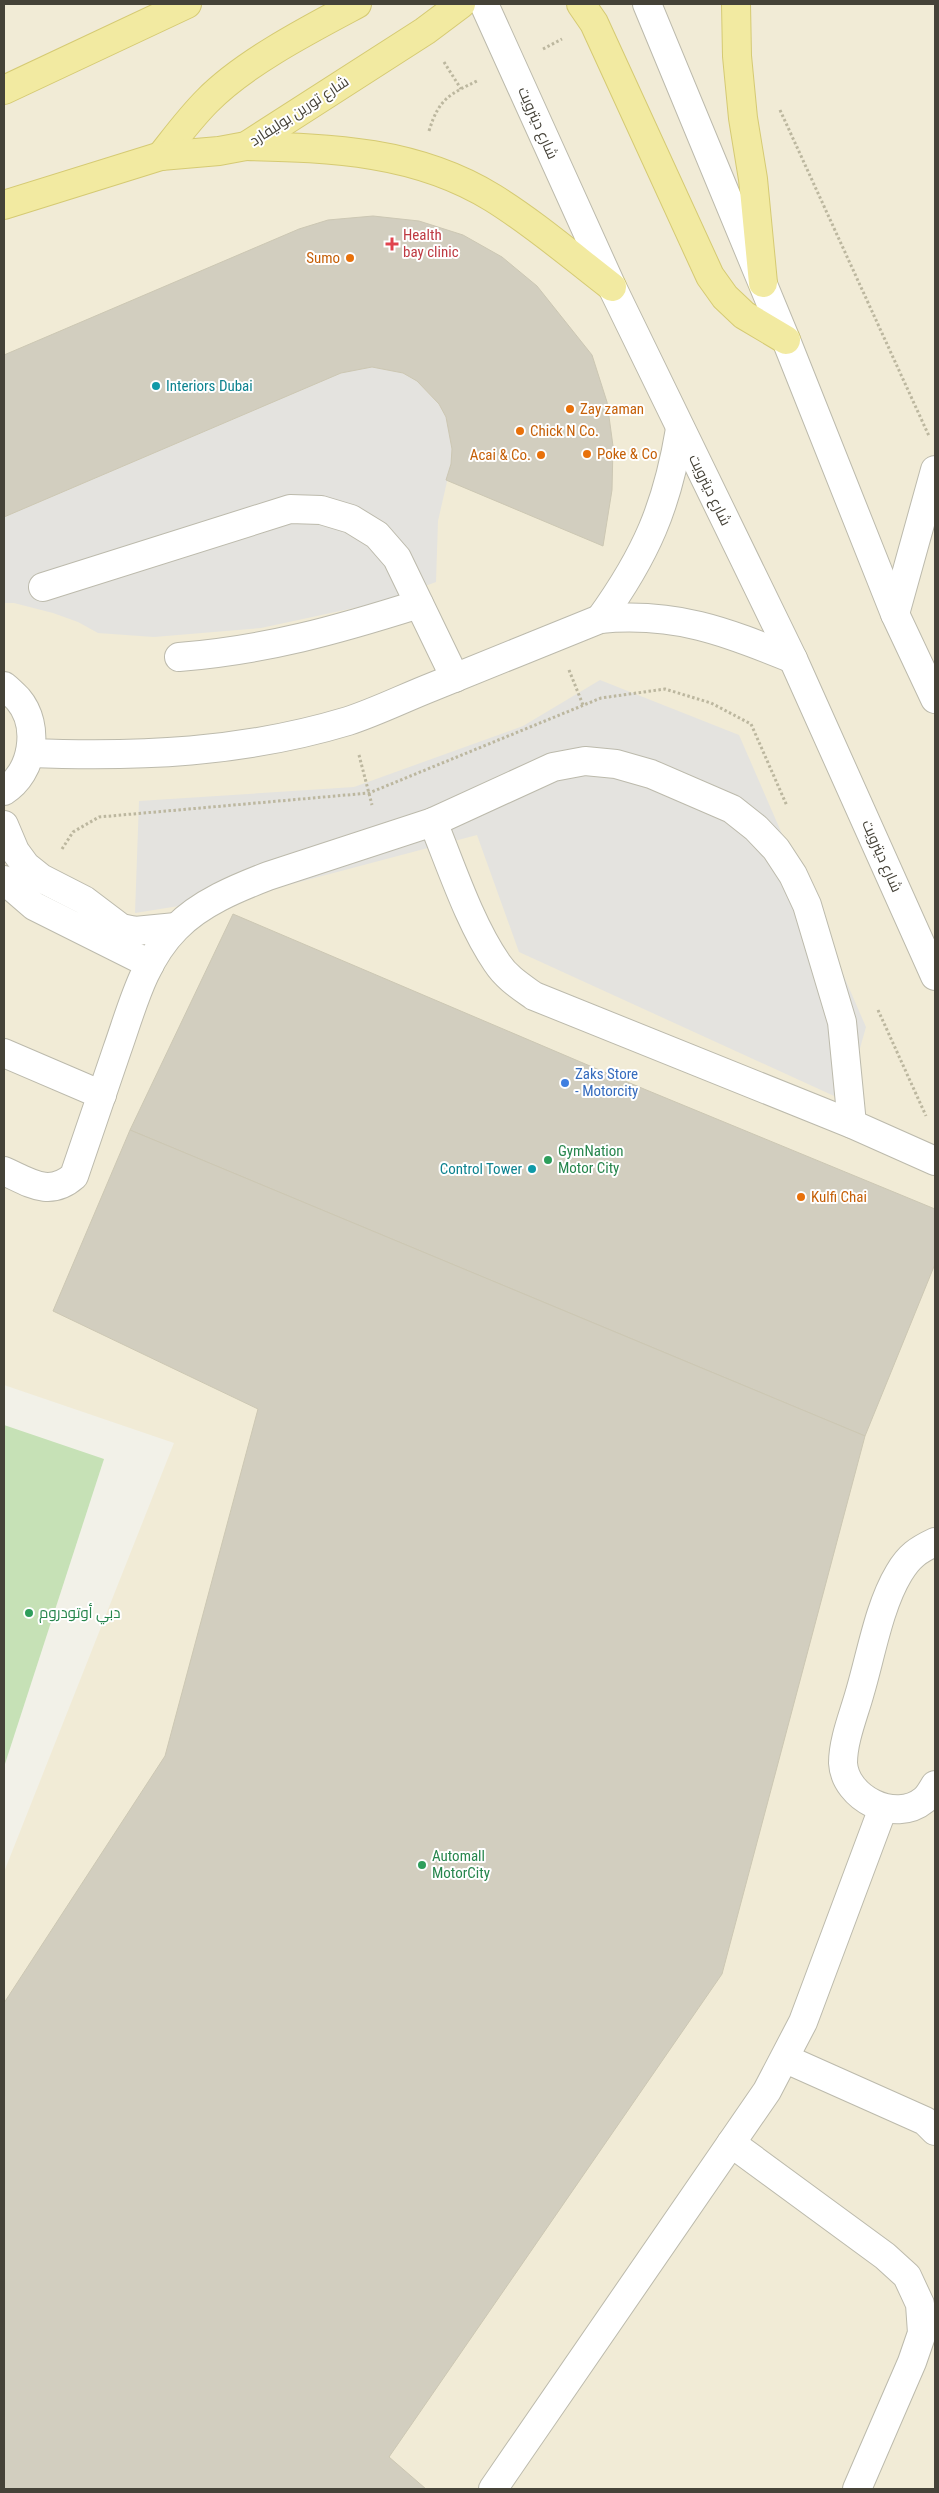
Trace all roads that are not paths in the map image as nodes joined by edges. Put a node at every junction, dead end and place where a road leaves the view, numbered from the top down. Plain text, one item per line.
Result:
1 (357, 4) edge
2 (461, 4) edge
3 (484, 4) edge
4 (581, 4) edge
5 (647, 4) edge
6 (736, 4) edge
7 (182, 5) edge
8 (4, 90) edge
9 (246, 146) junction
10 (161, 156) junction
11 (4, 205) edge
12 (762, 283) junction
13 (612, 288) junction
14 (786, 340) junction
15 (680, 429) junction
16 (935, 470) edge
17 (43, 587) dead end
18 (419, 604) junction
19 (895, 614) junction
20 (600, 619) junction
21 (179, 657) dead end
22 (793, 659) junction
23 (455, 678) junction
24 (4, 686) edge
25 (935, 699) edge
26 (30, 753) junction
27 (4, 791) edge
28 (433, 822) junction
29 (4, 825) edge
30 (4, 880) edge
31 (176, 927) junction
32 (150, 964) junction
33 (935, 976) edge
34 (4, 1053) edge
35 (102, 1095) junction
36 (852, 1124) junction
37 (935, 1161) edge
38 (4, 1171) edge
39 (935, 1542) edge
40 (935, 1785) edge
41 (883, 1808) junction
42 (786, 2059) junction
43 (932, 2124) edge
44 (731, 2143) junction
45 (493, 2489) edge
46 (857, 2489) edge

1 - 10 main road
2 - 9 main road, شارع تورين بوليفارد
3 - 13 street, شارع ديترويت
4 - 14 main road
5 - 12 street
6 - 12 main road
7 - 8 main road
9 - 10 main road, شارع تورين بوليفارد
9 - 13 main road
10 - 11 main road, شارع تورين بوليفارد
12 - 14 street
13 - 15 street, شارع ديترويت
14 - 19 street
15 - 20 street
15 - 22 street, شارع ديترويت
16 - 19 street
17 - 18 street
18 - 21 street
18 - 23 street
19 - 25 street
20 - 22 street
20 - 23 street
22 - 33 street, شارع ديترويت
23 - 26 street
24 - 26 street
26 - 27 street
28 - 31 street
28 - 36 street
28 - 36 street
29 - 31 street
30 - 32 street
31 - 32 street
32 - 35 street
34 - 35 street
35 - 38 street
36 - 37 street
39 - 41 street
40 - 41 street
41 - 42 street
42 - 43 street
42 - 44 street
44 - 45 street
44 - 46 street

